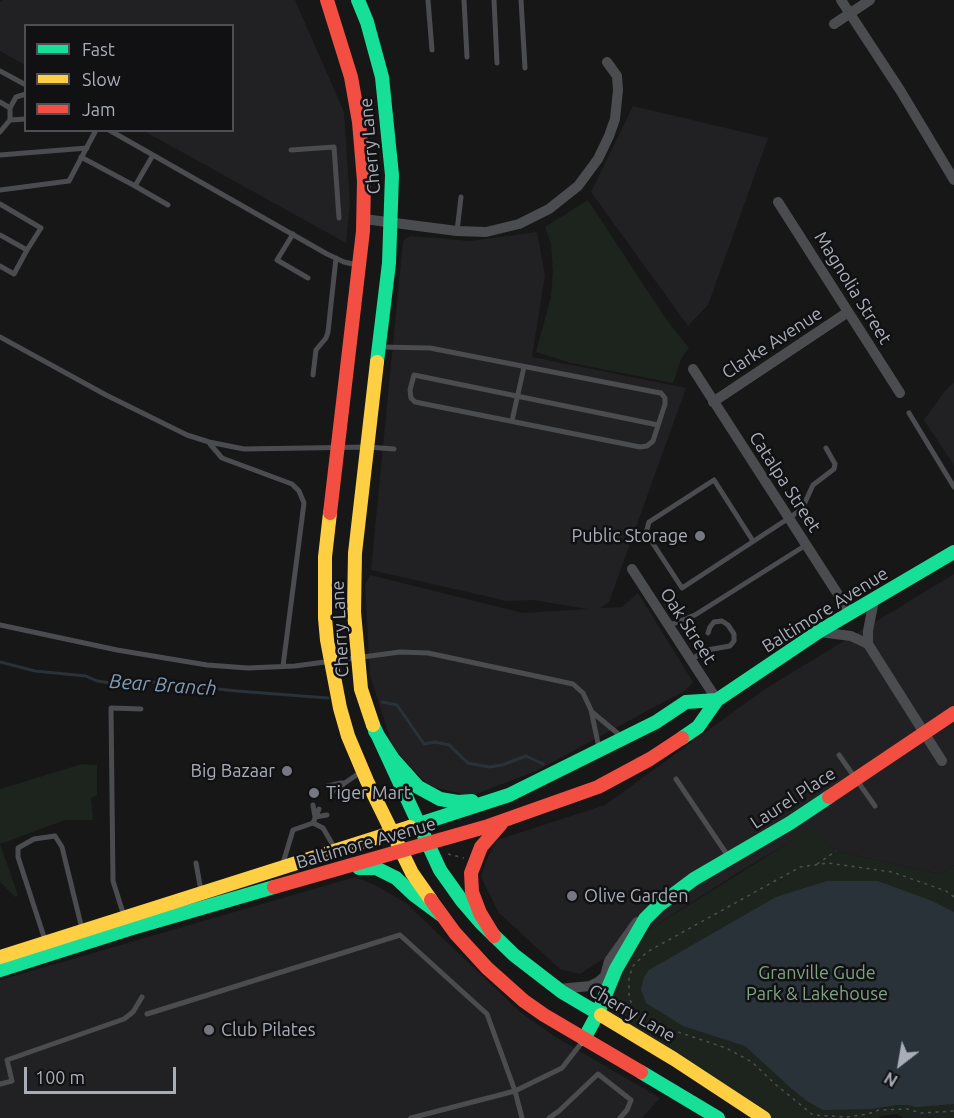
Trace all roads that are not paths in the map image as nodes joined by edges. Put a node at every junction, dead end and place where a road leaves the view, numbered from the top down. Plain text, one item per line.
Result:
1 (327, 0) edge
2 (358, 0) edge
3 (428, 0) edge
4 (464, 0) edge
5 (494, 0) edge
6 (521, 0) edge
7 (841, 0) edge
8 (870, 0) edge
9 (850, 13) junction
10 (834, 24) dead end
11 (432, 50) dead end
12 (467, 57) dead end
13 (607, 62) dead end
14 (497, 63) dead end
15 (525, 68) dead end
16 (0, 71) edge
17 (24, 84) edge
18 (24, 95) edge
19 (0, 102) edge
20 (10, 108) junction
21 (24, 119) edge
22 (10, 120) junction
23 (0, 132) edge
24 (95, 132) edge
25 (113, 132) edge
26 (87, 148) junction
27 (291, 150) dead end
28 (0, 155) edge
29 (153, 155) junction
30 (81, 157) junction
31 (954, 180) edge
32 (135, 186) junction
33 (0, 190) edge
34 (461, 197) dead end
35 (778, 202) dead end
36 (0, 204) edge
37 (168, 205) dead end
38 (339, 218) dead end
39 (363, 219) junction
40 (391, 223) junction
41 (457, 231) junction
42 (293, 234) junction
43 (0, 235) edge
44 (27, 250) junction
45 (336, 258) junction
46 (0, 266) edge
47 (358, 266) junction
48 (308, 278) dead end
49 (848, 312) junction
50 (0, 337) edge
51 (380, 346) junction
52 (524, 367) junction
53 (693, 369) dead end
54 (314, 375) dead end
55 (900, 393) dead end
56 (517, 396) junction
57 (713, 402) junction
58 (909, 413) dead end
59 (512, 421) junction
60 (658, 425) junction
61 (209, 442) junction
62 (368, 447) junction
63 (338, 448) junction
64 (826, 448) dead end
65 (394, 449) dead end
66 (954, 488) edge
67 (789, 518) junction
68 (753, 541) junction
69 (806, 545) junction
70 (954, 552) edge
71 (632, 569) dead end
72 (874, 600) junction
73 (850, 614) junction
74 (0, 625) edge
75 (668, 626) junction
76 (818, 632) junction
77 (708, 633) dead end
78 (868, 644) junction
79 (357, 658) junction
80 (690, 660) junction
81 (330, 661) junction
82 (283, 666) junction
83 (717, 700) junction
84 (141, 709) dead end
85 (591, 710) junction
86 (954, 713) edge
87 (375, 731) junction
88 (923, 733) junction
89 (624, 739) junction
90 (600, 751) junction
91 (839, 755) dead end
92 (942, 761) dead end
93 (363, 771) junction
94 (856, 778) junction
95 (676, 780) dead end
96 (343, 783) junction
97 (327, 786) dead end
98 (333, 791) dead end
99 (509, 795) junction
100 (341, 796) dead end
101 (313, 805) dead end
102 (875, 806) dead end
103 (319, 809) dead end
104 (327, 815) dead end
105 (314, 820) junction
106 (504, 821) junction
107 (419, 824) junction
108 (392, 833) junction
109 (427, 844) junction
110 (336, 850) junction
111 (401, 852) junction
112 (730, 860) junction
113 (196, 863) dead end
114 (282, 867) junction
115 (346, 868) junction
116 (201, 893) junction
117 (205, 907) junction
118 (652, 912) junction
119 (441, 915) junction
120 (127, 923) junction
121 (82, 931) junction
122 (494, 936) junction
123 (46, 942) junction
124 (0, 957) edge
125 (0, 970) edge
126 (558, 989) junction
127 (142, 997) dead end
128 (147, 1014) dead end
129 (597, 1015) junction
130 (584, 1040) junction
131 (0, 1084) edge
132 (515, 1091) junction
133 (411, 1118) edge
134 (522, 1118) edge
135 (549, 1118) edge
136 (620, 1118) edge
137 (718, 1118) edge
138 (764, 1118) edge

1 - 39 main road, Cherry Lane
2 - 40 main road, Cherry Lane
3 - 11 lane
4 - 12 lane
5 - 14 lane
6 - 15 lane
7 - 9 street
8 - 9 street
9 - 10 street
9 - 31 street
13 - 41 street
16 - 17 lane
18 - 20 lane
19 - 20 lane
20 - 22 lane
21 - 22 lane
22 - 23 lane
24 - 26 lane
25 - 29 lane
26 - 28 lane
26 - 30 lane
27 - 38 lane
29 - 32 lane
29 - 42 lane
30 - 32 lane
30 - 33 lane
32 - 37 lane
34 - 41 lane
35 - 49 street, Magnolia Street
36 - 44 lane
39 - 40 street
39 - 47 main road, Cherry Lane
40 - 41 street
40 - 51 main road, Cherry Lane
42 - 45 lane
42 - 48 lane
43 - 44 lane
44 - 46 lane
45 - 47 lane
45 - 54 lane
47 - 63 main road, Cherry Lane
49 - 55 street, Magnolia Street
49 - 57 street, Clarke Avenue
50 - 61 lane
51 - 52 lane
51 - 62 main road, Cherry Lane
52 - 56 lane
52 - 60 lane
53 - 57 street, Catalpa Street
56 - 59 lane
56 - 59 lane
56 - 60 lane
57 - 67 street, Catalpa Street
58 - 66 lane
59 - 60 lane
61 - 63 lane
61 - 82 lane
62 - 63 lane
62 - 65 lane
62 - 79 main road, Cherry Lane
63 - 81 main road, Cherry Lane
64 - 67 lane
67 - 68 lane
67 - 69 street, Catalpa Street
68 - 68 lane
69 - 73 street, Catalpa Street
69 - 75 lane
70 - 72 main road, Baltimore Avenue
71 - 75 street, Oak Street
72 - 73 main road, Baltimore Avenue
72 - 78 street
73 - 76 main road, Baltimore Avenue
74 - 82 lane
75 - 80 street, Oak Street
76 - 78 street
76 - 83 main road, Baltimore Avenue
77 - 80 lane
78 - 88 street
79 - 81 lane
79 - 85 lane
79 - 87 main road, Cherry Lane
80 - 83 street, Oak Street
81 - 82 lane
81 - 93 main road, Cherry Lane
83 - 89 main road, Baltimore Avenue
83 - 106 main road, Baltimore Avenue
84 - 120 lane
85 - 89 lane
85 - 90 lane
86 - 88 main road, Laurel Place
87 - 99 main road
87 - 107 main road, Cherry Lane
88 - 92 street
88 - 94 main road, Laurel Place
89 - 90 main road, Baltimore Avenue
90 - 99 main road, Baltimore Avenue
91 - 94 lane
93 - 96 lane
93 - 108 main road, Cherry Lane
94 - 102 lane
94 - 112 main road, Laurel Place
95 - 112 lane
96 - 97 lane
96 - 98 lane
96 - 100 lane
99 - 107 main road, Baltimore Avenue
101 - 105 lane
103 - 105 lane
104 - 105 lane
105 - 110 lane
105 - 114 lane
106 - 109 main road, Baltimore Avenue
106 - 122 main road
107 - 108 main road, Baltimore Avenue
107 - 109 main road, Cherry Lane
108 - 110 main road, Baltimore Avenue
108 - 111 main road, Cherry Lane
109 - 111 main road, Baltimore Avenue
109 - 122 main road, Cherry Lane
110 - 114 main road, Baltimore Avenue
111 - 115 main road, Baltimore Avenue
111 - 119 main road, Cherry Lane
112 - 118 main road, Laurel Place
113 - 116 lane
114 - 116 main road, Baltimore Avenue
115 - 117 main road, Baltimore Avenue
115 - 119 main road
116 - 117 lane
116 - 120 main road, Baltimore Avenue
117 - 120 main road, Baltimore Avenue
118 - 126 street, Laurel Place
118 - 129 main road, Laurel Place
119 - 130 main road, Cherry Lane
120 - 121 main road, Baltimore Avenue
120 - 125 main road, Baltimore Avenue
121 - 123 main road, Baltimore Avenue
121 - 123 lane
122 - 126 main road, Cherry Lane
123 - 124 main road, Baltimore Avenue
126 - 129 main road, Cherry Lane
127 - 131 lane
128 - 132 lane
129 - 130 main road, Laurel Place
129 - 138 main road, Cherry Lane
130 - 132 lane
130 - 137 main road, Cherry Lane
132 - 133 lane
132 - 134 lane
135 - 136 lane

